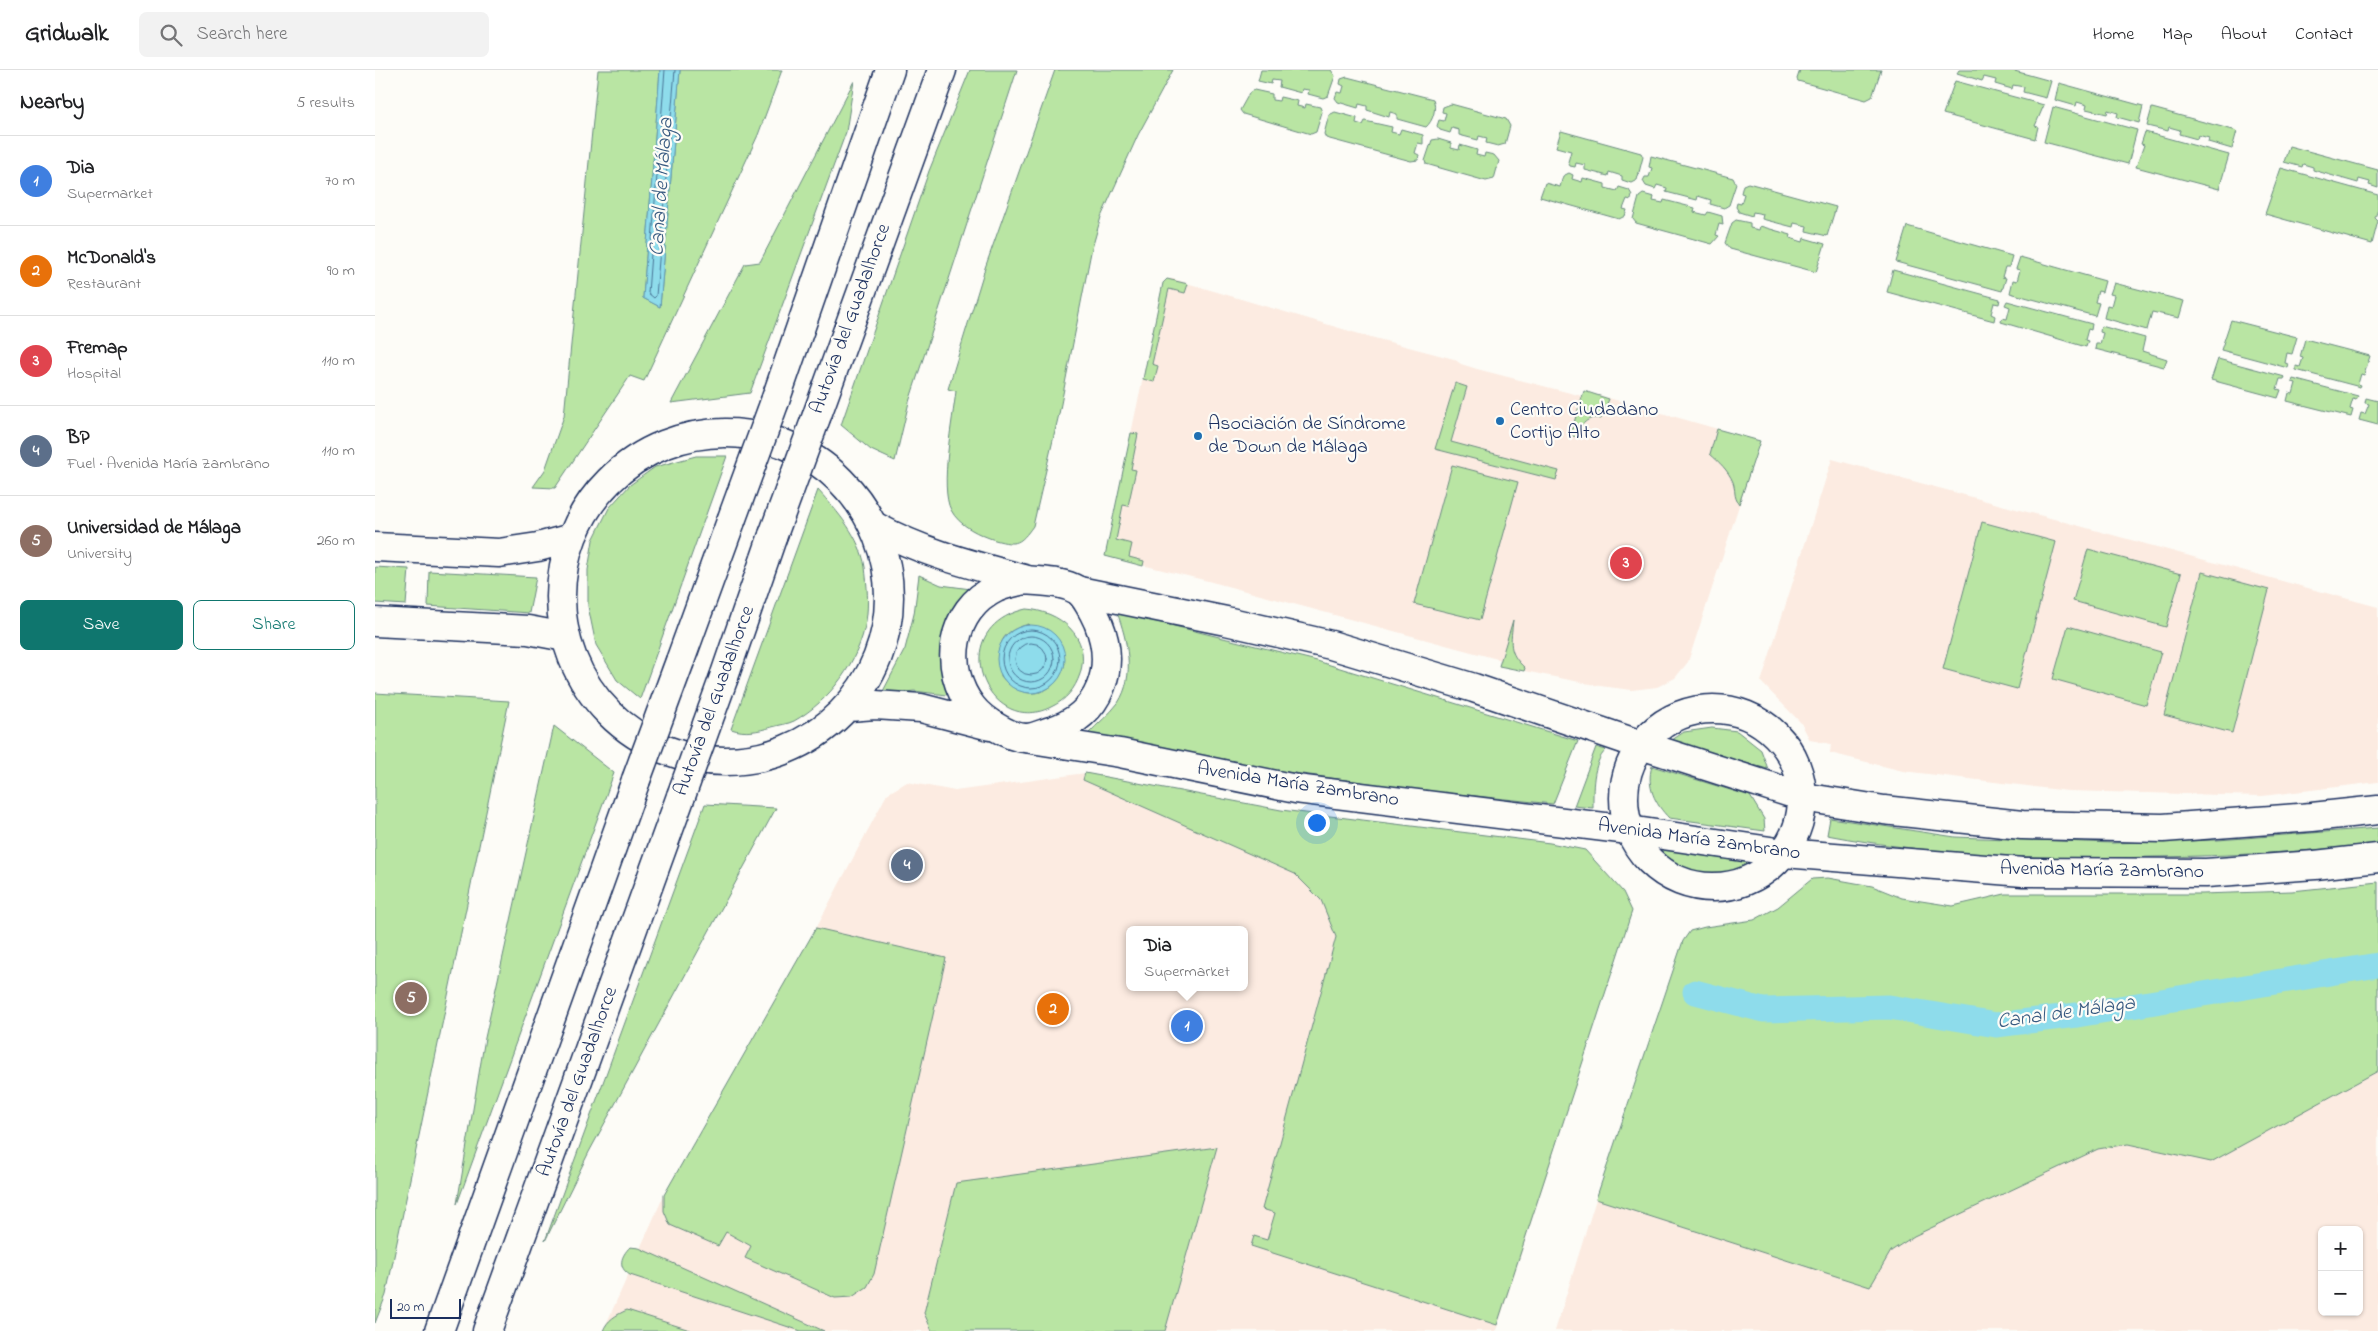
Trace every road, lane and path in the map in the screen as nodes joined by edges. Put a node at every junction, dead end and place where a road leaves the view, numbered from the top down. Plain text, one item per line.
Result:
1 (890, 70) edge
2 (942, 70) edge
3 (876, 527) junction
4 (568, 539) junction
5 (375, 546) edge
6 (1025, 580) junction
7 (1079, 592) junction
8 (375, 622) edge
9 (560, 636) junction
10 (849, 707) junction
11 (996, 727) junction
12 (1025, 738) junction
13 (1641, 745) junction
14 (1803, 797) junction
15 (2378, 810) edge
16 (1629, 830) junction
17 (1784, 854) junction
18 (2378, 858) edge
19 (482, 1210) junction
20 (429, 1331) edge
21 (439, 1331) edge
22 (487, 1331) edge

1 - 19 main road, bridge
2 - 22 main road, Autovía del Guadalhorce, bridge
3 - 4 main road
3 - 6 main road
3 - 10 main road
4 - 5 main road
4 - 9 main road
6 - 7 main road
6 - 11 main road
7 - 12 main road
7 - 13 main road
8 - 9 main road
9 - 10 main road
10 - 11 main road
11 - 12 main road
12 - 16 main road, Avenida María Zambrano
13 - 14 main road
13 - 14 main road
13 - 16 main road
14 - 15 main road
14 - 17 main road
16 - 17 main road, Avenida María Zambrano
16 - 17 main road
17 - 18 main road, Avenida María Zambrano
19 - 20 main road
19 - 21 main road

